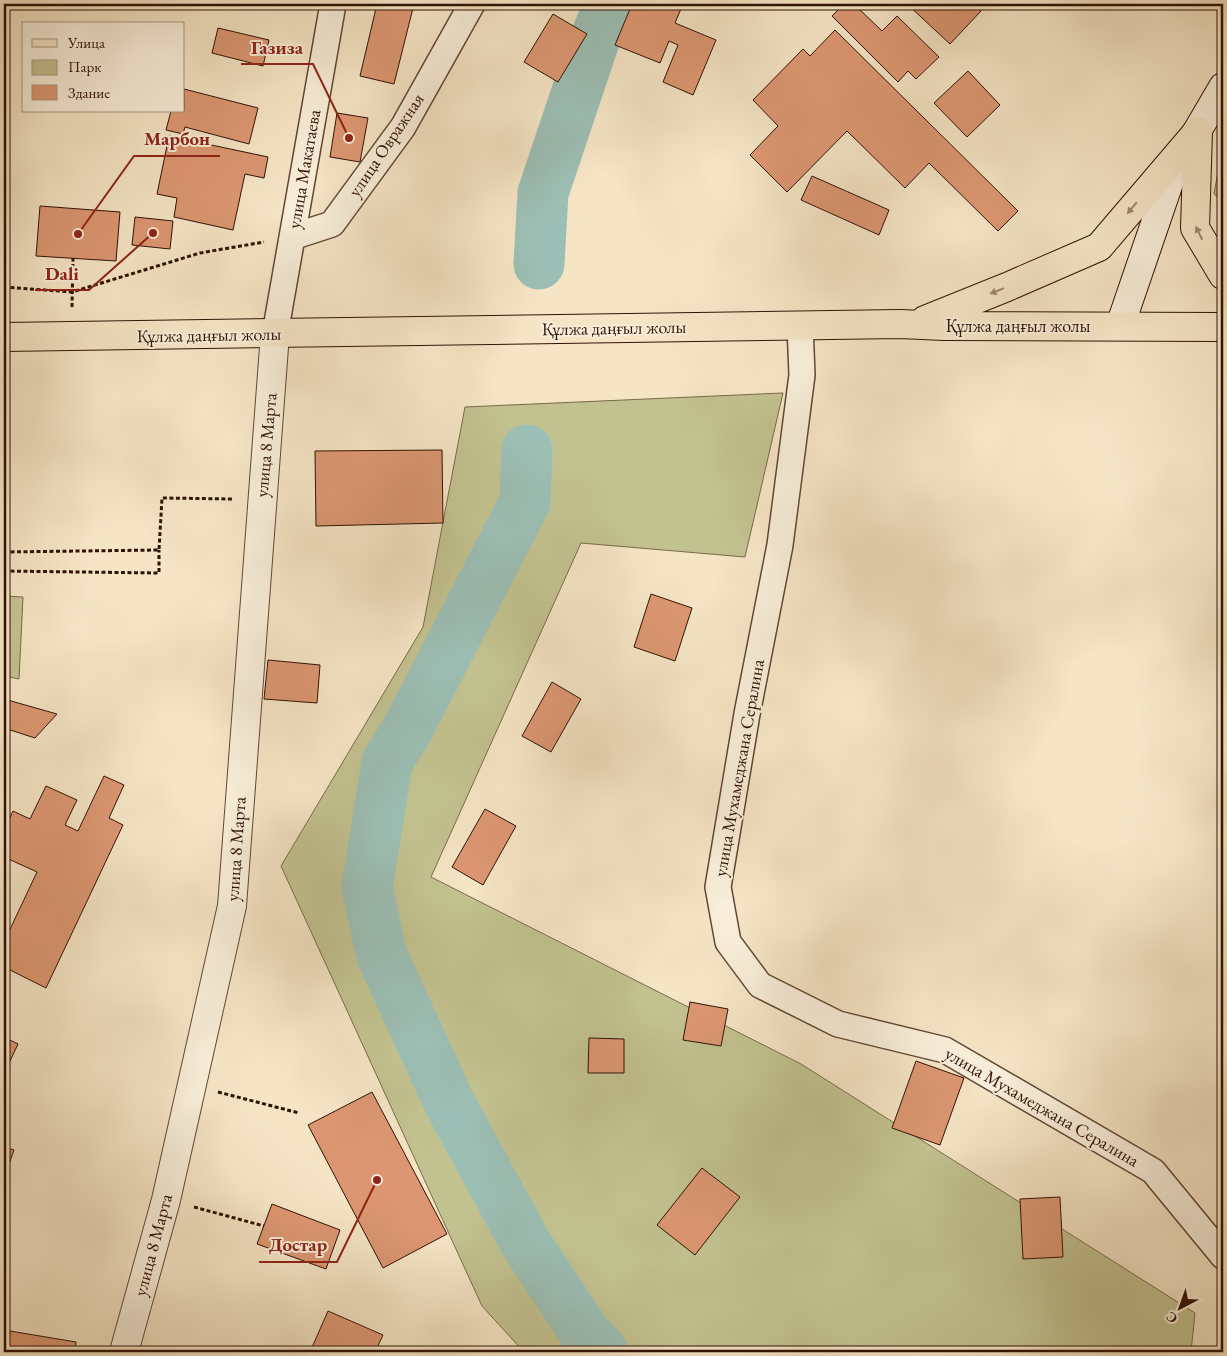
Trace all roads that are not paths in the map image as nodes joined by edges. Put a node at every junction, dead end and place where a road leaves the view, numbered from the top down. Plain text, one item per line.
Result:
1 (332, 4) edge
2 (472, 4) edge
3 (1223, 87) edge
4 (1198, 131) junction
5 (292, 236) junction
6 (1223, 275) edge
7 (916, 324) junction
8 (800, 326) junction
9 (1120, 326) junction
10 (1223, 327) edge
11 (275, 334) junction
12 (4, 337) edge
13 (1223, 1256) edge
14 (124, 1352) edge

1 - 5 street, улица Макатаева
2 - 5 street, улица Овражная
3 - 4 street
6 -> 4 main road
4 -> 7 main road
4 - 9 street
5 - 11 street, улица Макатаева
7 - 8 main road, Құлжа даңғыл жолы
7 - 9 main road, Құлжа даңғыл жолы
8 - 11 main road, Құлжа даңғыл жолы
8 - 13 street, улица Мухамеджана Сералина
9 - 10 main road, Құлжа даңғыл жолы
11 - 12 main road, Құлжа даңғыл жолы
11 - 14 street, улица 8 Марта

